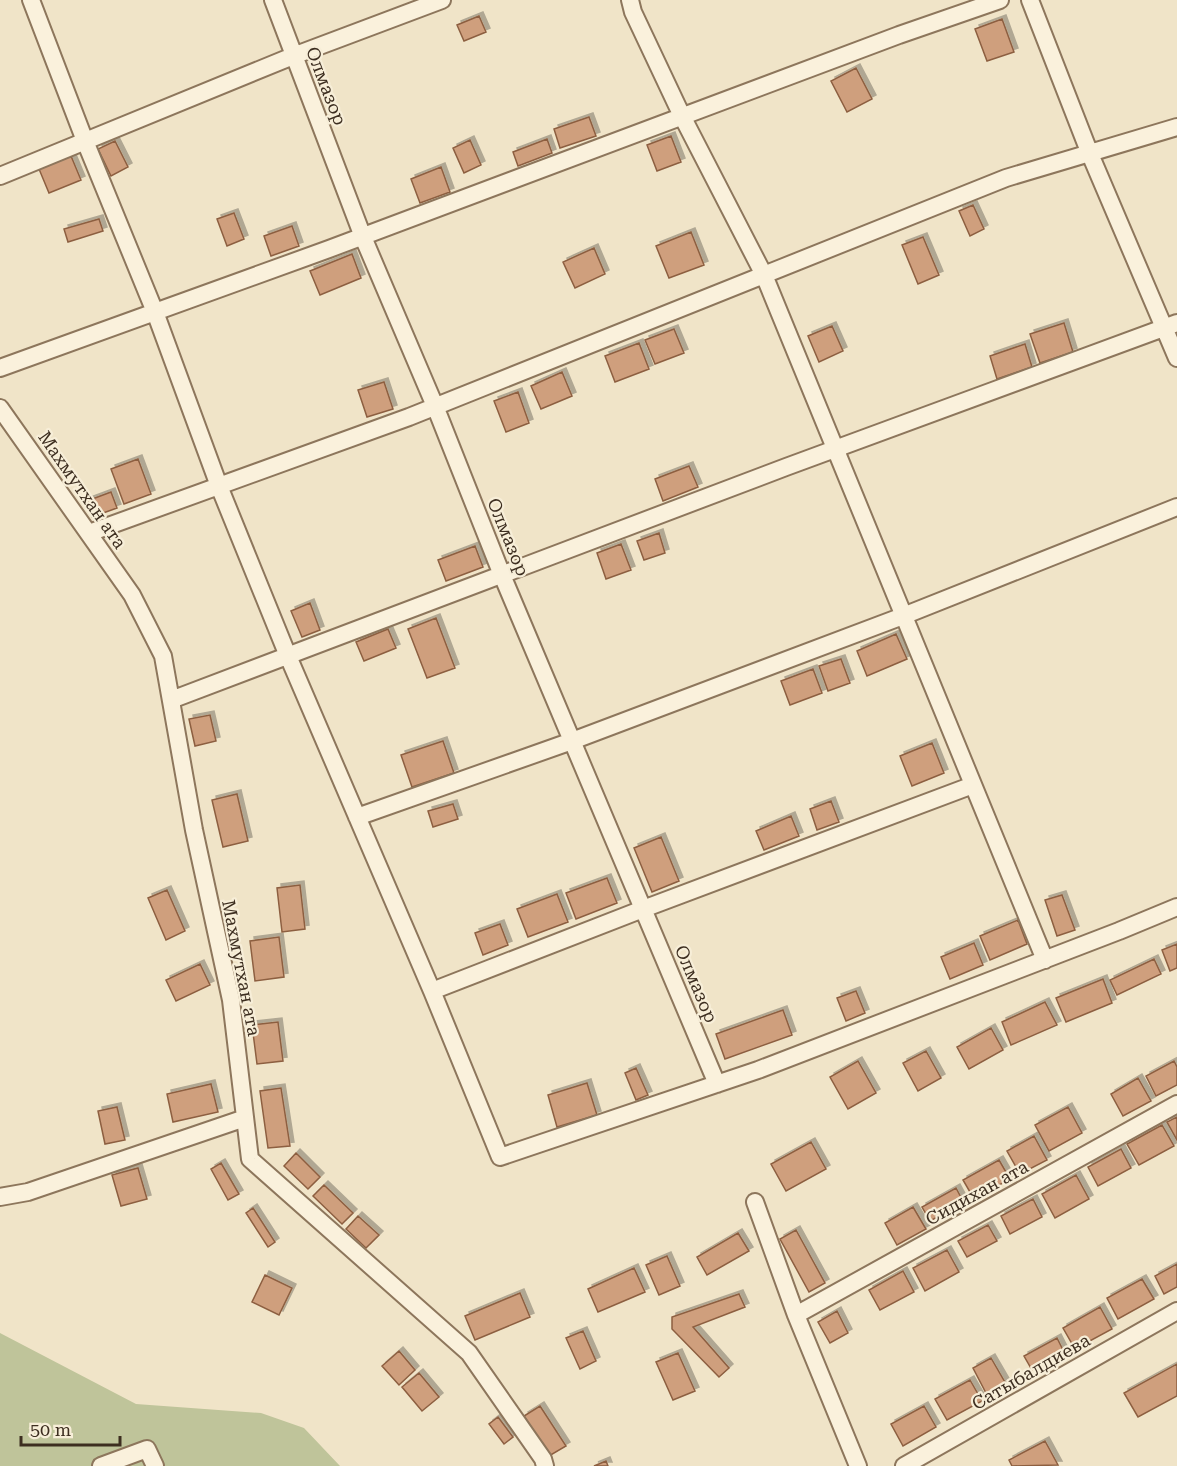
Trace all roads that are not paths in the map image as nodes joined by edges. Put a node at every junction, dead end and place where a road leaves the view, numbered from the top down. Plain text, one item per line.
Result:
1 (31, 0) edge
2 (273, 0) edge
3 (442, 0) edge
4 (630, 0) edge
5 (1000, 0) edge
6 (1030, 0) edge
7 (294, 56) junction
8 (682, 116) junction
9 (1177, 127) edge
10 (85, 141) junction
11 (1090, 154) junction
12 (0, 176) edge
13 (363, 237) junction
14 (764, 275) junction
15 (155, 312) junction
16 (1171, 325) edge
17 (1177, 358) edge
18 (0, 368) edge
19 (435, 406) junction
20 (0, 408) edge
21 (834, 449) junction
22 (219, 486) junction
23 (1176, 510) edge
24 (89, 533) junction
25 (502, 575) junction
26 (903, 616) junction
27 (288, 656) junction
28 (171, 700) junction
29 (572, 741) junction
30 (972, 785) junction
31 (357, 817) junction
32 (1177, 907) edge
33 (643, 909) junction
34 (1045, 960) junction
35 (432, 991) junction
36 (717, 1084) junction
37 (1177, 1104) edge
38 (245, 1119) junction
39 (0, 1197) edge
40 (754, 1202) dead end
41 (1177, 1311) edge
42 (796, 1315) junction
43 (101, 1466) edge
44 (155, 1466) edge
45 (545, 1466) edge
46 (858, 1466) edge
47 (904, 1466) edge

1 - 10 street
2 - 7 street, Олмазор
3 - 7 street
4 - 8 street
5 - 8 street
6 - 11 street
7 - 10 street
7 - 13 street, Олмазор
8 - 13 street
8 - 14 street
9 - 11 street
10 - 12 street
10 - 15 street
11 - 14 street
11 - 16 street
13 - 15 street
13 - 19 street, Олмазор
14 - 19 street
14 - 21 street
15 - 18 street
15 - 22 street
16 - 17 street
16 - 21 street
19 - 22 street
19 - 25 street, Олмазор
20 - 24 street, Махмутхан ата
21 - 25 street
21 - 26 street
22 - 24 street
22 - 27 street
23 - 26 street
24 - 28 street, Махмутхан ата
25 - 27 street
25 - 29 street, Олмазор
26 - 29 street
26 - 30 street
27 - 28 street
27 - 31 street
28 - 38 street, Махмутхан ата
29 - 31 street
29 - 33 street, Олмазор
30 - 33 street
30 - 34 street
31 - 35 street
32 - 34 street
33 - 35 street
33 - 36 street, Олмазор
34 - 36 street
35 - 36 street
37 - 42 street, Сидихан ата
38 - 39 street
38 - 45 street, Махмутхан ата
40 - 42 street
41 - 47 street, Сатыбалдиева
42 - 46 street
43 - 44 street

